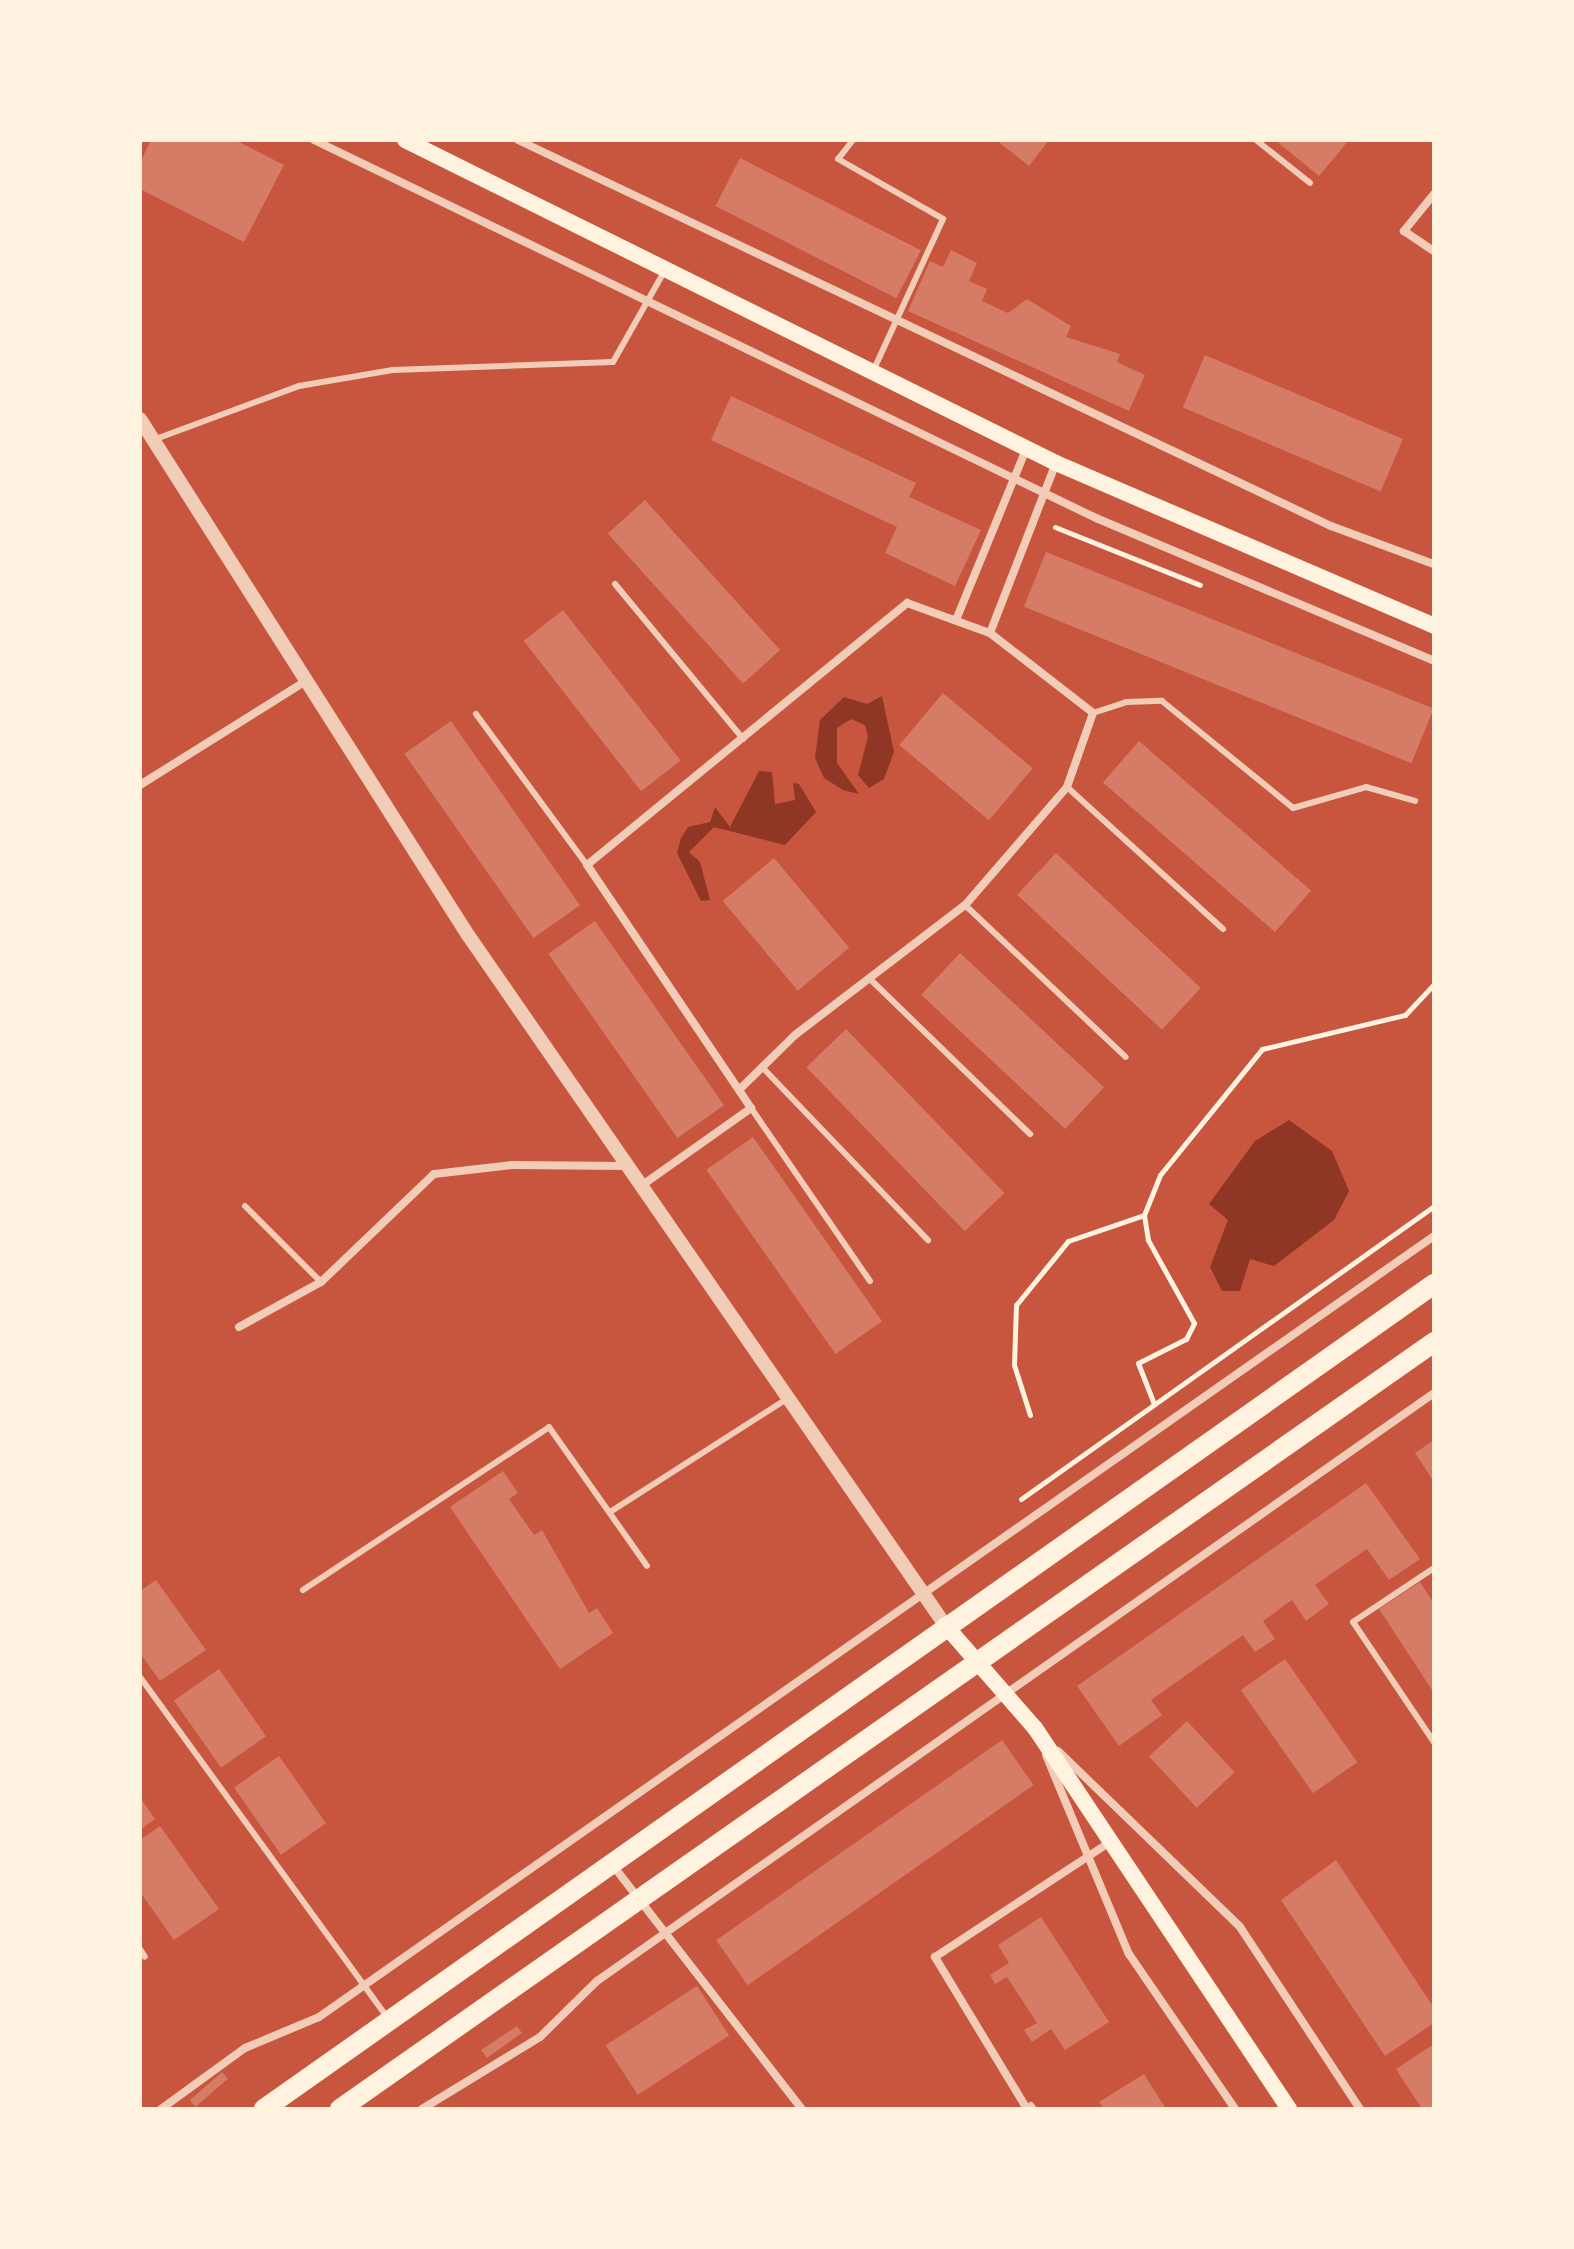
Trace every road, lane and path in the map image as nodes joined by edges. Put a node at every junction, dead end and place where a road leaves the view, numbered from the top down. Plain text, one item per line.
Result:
1 (314, 140) edge
2 (405, 140) edge
3 (518, 140) edge
4 (853, 140) edge
5 (1256, 140) edge
6 (1310, 183) dead end
7 (1434, 194) edge
8 (1434, 251) edge
9 (666, 269) junction
10 (648, 301) junction
11 (872, 372) junction
12 (140, 419) edge
13 (153, 440) junction
14 (1027, 448) junction
15 (1056, 463) junction
16 (1015, 478) junction
17 (1045, 493) junction
18 (1434, 564) edge
19 (615, 584) dead end
20 (956, 620) junction
21 (1434, 626) edge
22 (990, 633) junction
23 (1434, 661) edge
24 (306, 681) junction
25 (1093, 713) junction
26 (476, 714) dead end
27 (743, 739) junction
28 (140, 785) edge
29 (1067, 787) junction
30 (1415, 801) dead end
31 (587, 865) junction
32 (965, 905) junction
33 (1223, 929) dead end
34 (870, 979) junction
35 (1433, 988) edge
36 (1126, 1057) dead end
37 (762, 1067) junction
38 (739, 1090) junction
39 (751, 1108) junction
40 (1030, 1134) dead end
41 (625, 1166) junction
42 (640, 1187) junction
43 (245, 1206) dead end
44 (1434, 1206) edge
45 (1144, 1215) junction
46 (1434, 1236) edge
47 (928, 1240) dead end
48 (870, 1281) dead end
49 (321, 1282) junction
50 (1434, 1284) edge
51 (239, 1327) dead end
52 (1434, 1342) edge
53 (1434, 1393) edge
54 (785, 1400) junction
55 (1154, 1404) junction
56 (1030, 1415) dead end
57 (1017, 1501) dead end
58 (610, 1512) junction
59 (647, 1566) dead end
60 (1434, 1568) edge
61 (303, 1590) dead end
62 (920, 1595) junction
63 (945, 1625) junction
64 (978, 1662) junction
65 (140, 1677) edge
66 (1005, 1694) junction
67 (1035, 1728) junction
68 (1434, 1742) edge
69 (1110, 1842) junction
70 (609, 1861) junction
71 (640, 1899) junction
72 (665, 1933) junction
73 (140, 1949) edge
74 (145, 1957) dead end
75 (364, 1985) junction
76 (388, 2018) junction
77 (351, 2106) edge
78 (1031, 2108) edge
79 (161, 2109) edge
80 (264, 2109) edge
81 (422, 2109) edge
82 (802, 2109) edge
83 (1235, 2109) edge
84 (1289, 2109) edge
85 (1360, 2109) edge

1 - 10 street
2 - 9 main road
3 - 18 street
4 - 11 lane
5 - 6 lane
7 - 8 street
9 - 10 lane
9 - 11 main road
10 - 13 lane
10 - 16 street
11 - 14 main road
12 - 13 street
13 - 24 street
14 - 15 main road
14 - 16 street
15 - 17 street
15 - 21 main road
16 - 17 street
16 - 20 street
17 - 22 street
17 - 23 street
19 - 27 lane
20 - 22 street
20 - 27 street
22 - 25 street
24 - 28 street
24 - 41 street
25 - 29 street
25 - 30 lane
26 - 31 lane
27 - 31 street
29 - 32 street
29 - 33 lane
31 - 38 street
32 - 34 street
32 - 36 lane
34 - 37 street
34 - 40 lane
35 - 45 path
37 - 38 street
37 - 47 lane
38 - 39 street
39 - 42 street
39 - 48 lane
41 - 42 street
41 - 49 street
42 - 54 street
43 - 49 lane
44 - 55 path
45 - 55 path
45 - 56 path
46 - 62 street
49 - 51 street
50 - 63 main road
52 - 64 main road
53 - 66 street
54 - 58 lane
54 - 62 street
55 - 57 path
58 - 59 lane
58 - 61 lane
60 - 68 lane
62 - 63 street
62 - 75 street
63 - 64 main road
63 - 70 main road
64 - 66 main road
64 - 71 main road
65 - 75 lane
66 - 67 main road
66 - 72 street
67 - 69 main road
67 - 83 street
67 - 85 street
69 - 78 street
69 - 84 main road
70 - 71 street
70 - 76 main road
71 - 72 street
71 - 77 main road
72 - 81 street
72 - 82 street
73 - 74 lane
75 - 76 lane
75 - 79 street
76 - 80 main road

